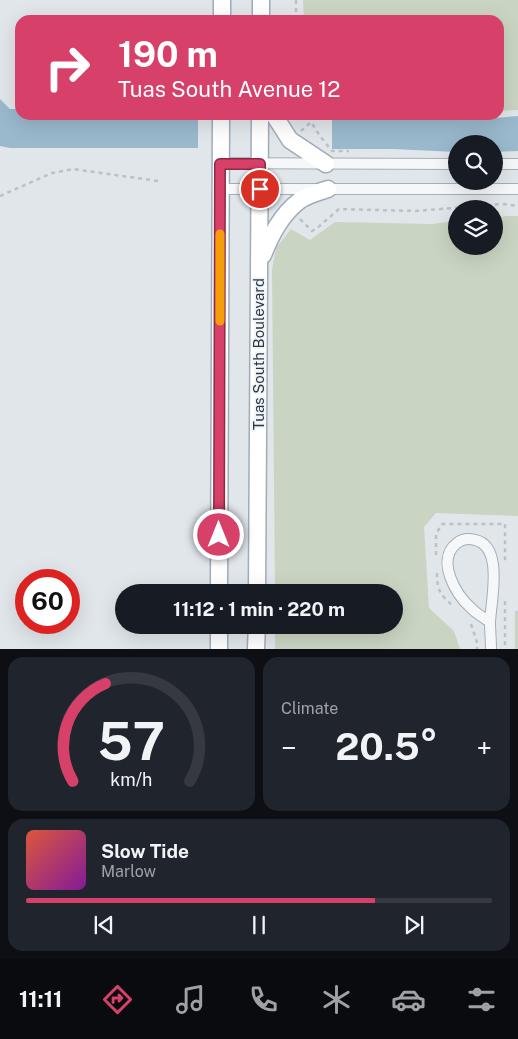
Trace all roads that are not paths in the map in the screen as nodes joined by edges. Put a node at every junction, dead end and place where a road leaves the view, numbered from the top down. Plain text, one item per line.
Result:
1 (222, 0) edge
2 (261, 0) edge
3 (222, 15) edge
4 (261, 15) edge
5 (221, 120) edge
6 (260, 120) edge
7 (277, 120) edge
8 (220, 164) junction
9 (260, 164) junction
10 (326, 164) junction
11 (448, 164) edge
12 (503, 164) edge
13 (518, 164) edge
14 (220, 188) junction
15 (260, 189) junction
16 (328, 189) junction
17 (518, 189) edge
18 (259, 263) junction
19 (219, 584) edge
20 (257, 584) edge
21 (490, 622) junction
22 (219, 634) edge
23 (256, 634) edge
24 (218, 649) edge
25 (256, 649) edge
26 (491, 649) edge

1 - 3 main road
2 - 4 main road
5 - 8 main road
6 - 9 main road, Tuas South Boulevard
7 - 10 main road
8 - 9 street
8 - 14 main road
9 - 10 street
9 - 15 main road, Tuas South Boulevard
10 - 11 street
12 - 13 street
14 - 15 street
14 - 19 main road
15 - 16 street
15 - 18 main road, Tuas South Boulevard
16 - 17 street
16 - 18 main road
18 - 20 main road, Tuas South Boulevard
21 - 21 street
21 - 26 street
22 - 24 main road
23 - 25 main road

